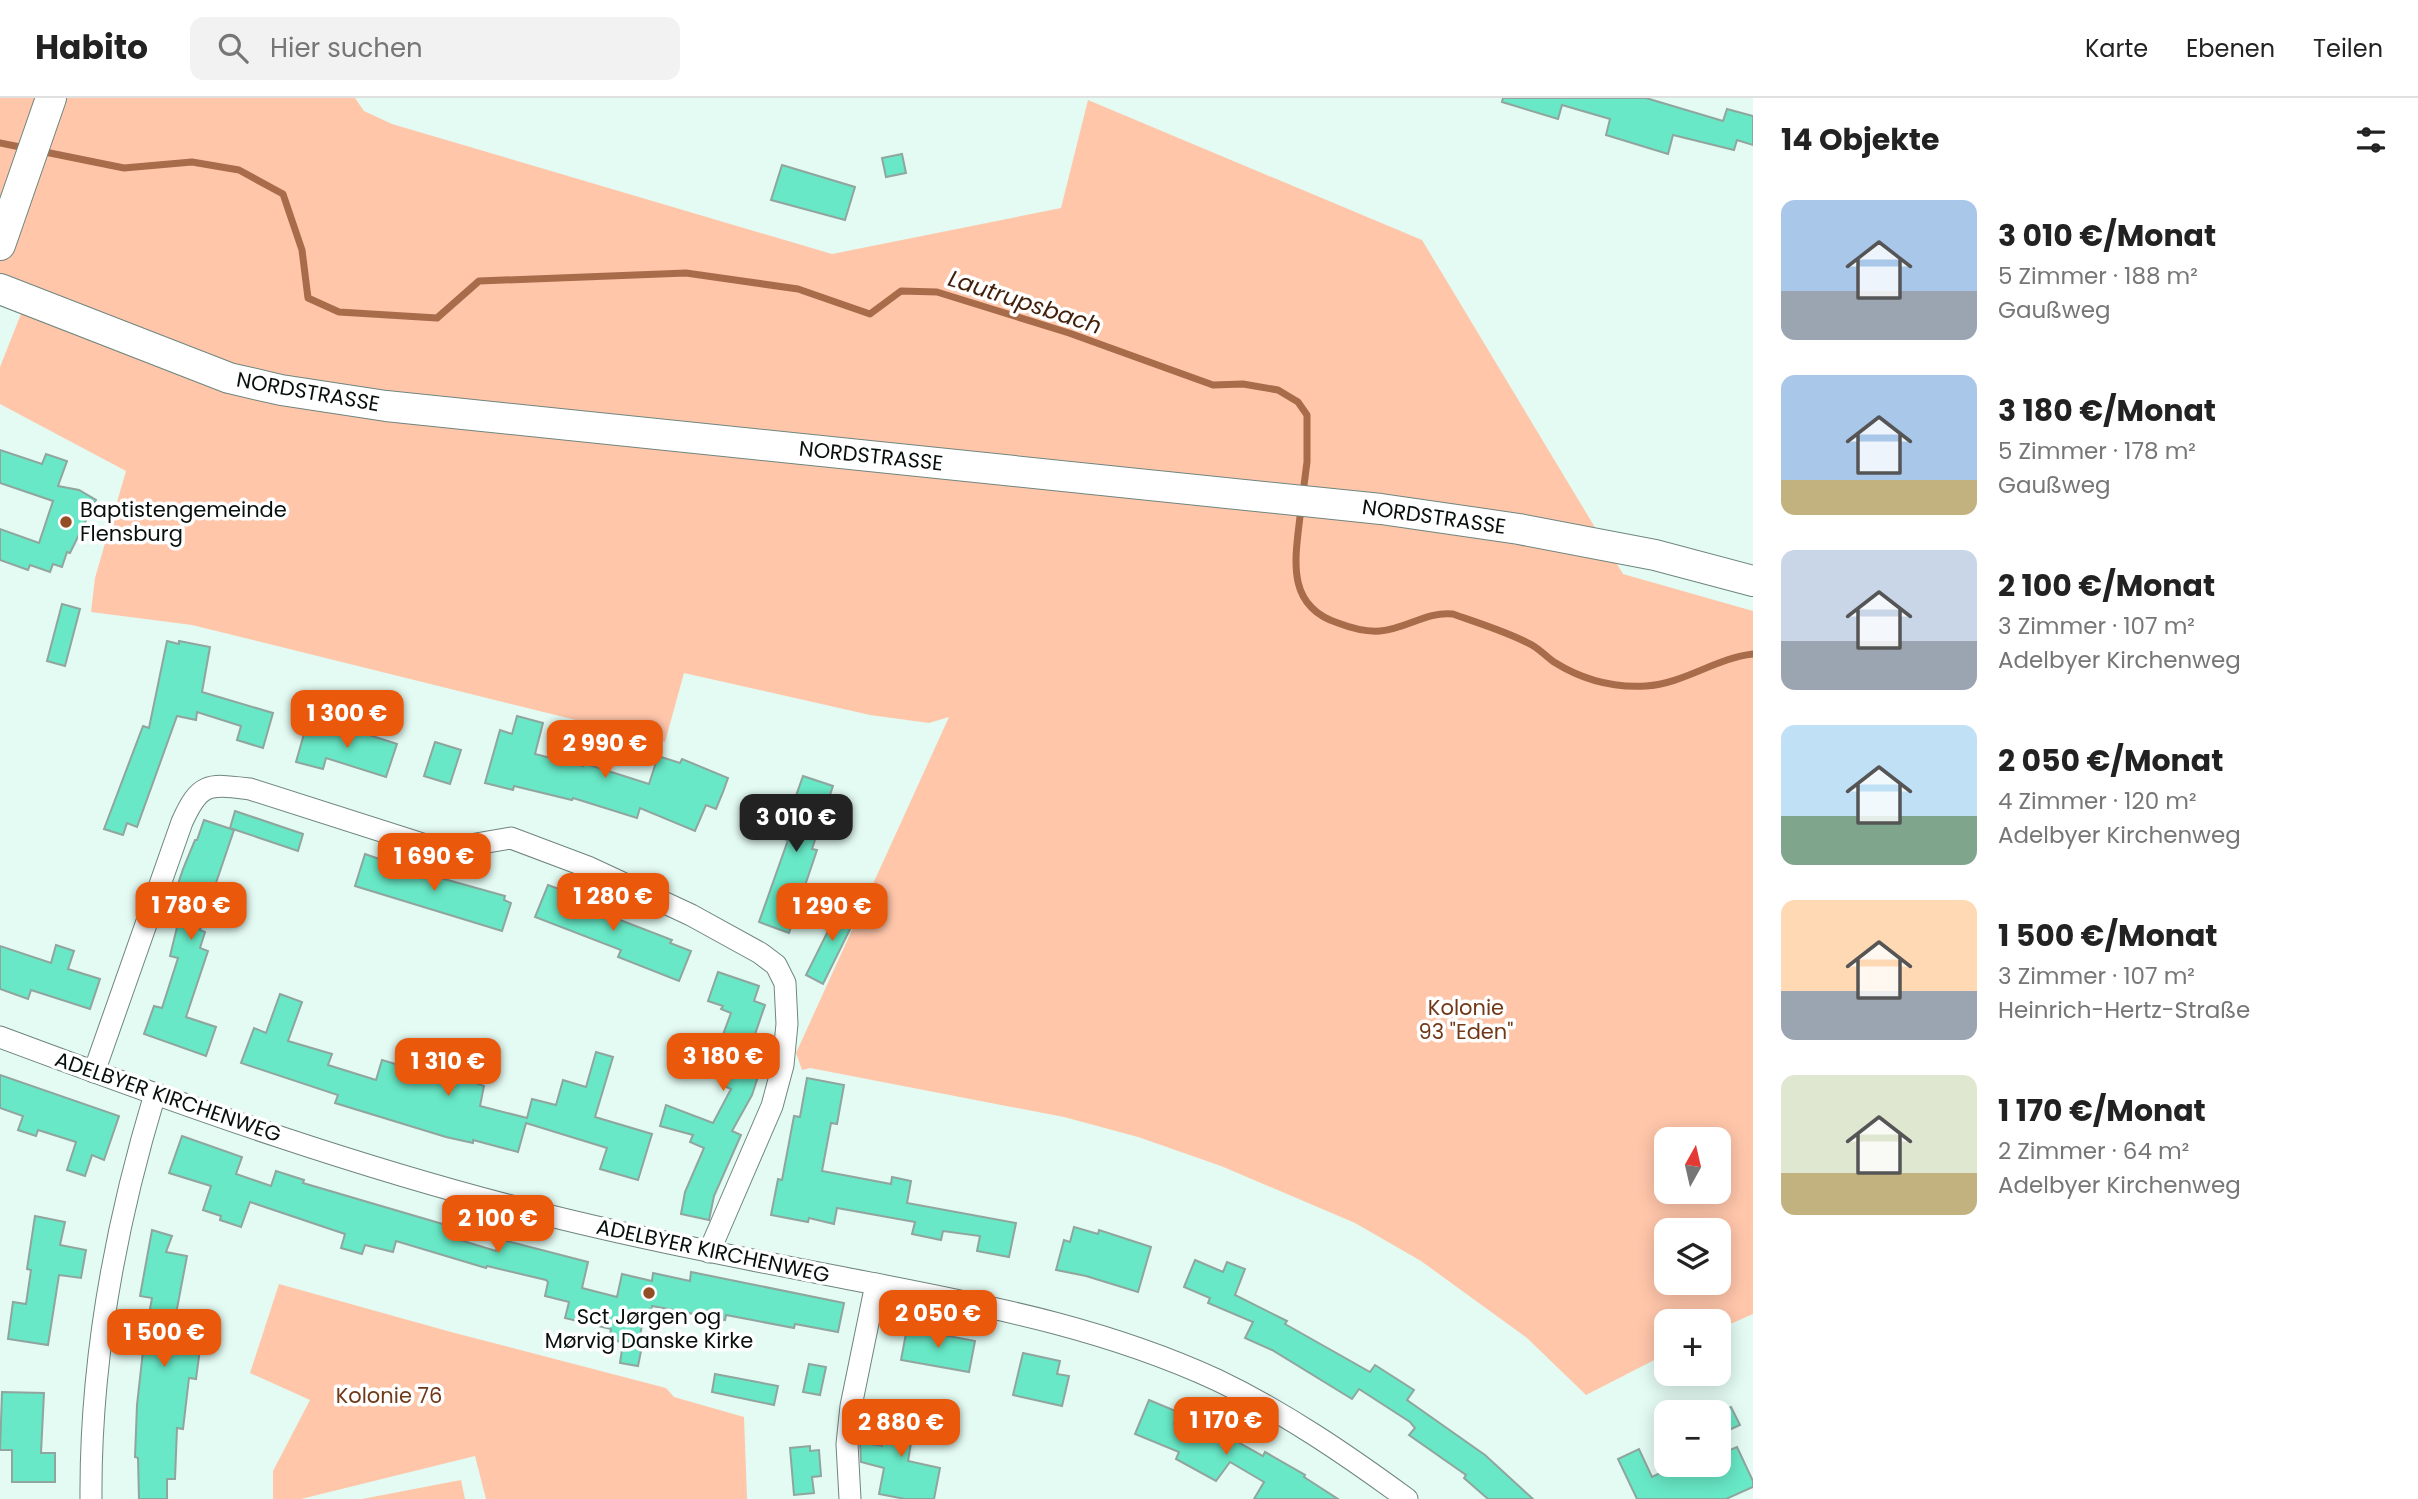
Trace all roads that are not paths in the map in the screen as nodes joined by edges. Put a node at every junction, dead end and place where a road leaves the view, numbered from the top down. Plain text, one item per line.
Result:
1 (49, 106) edge
2 (0, 245) edge
3 (0, 289) edge
4 (1753, 581) edge
5 (0, 1037) edge
6 (94, 1072) junction
7 (155, 1094) junction
8 (709, 1252) junction
9 (876, 1284) junction
10 (91, 1499) edge
11 (850, 1499) edge
12 (1407, 1499) edge

1 - 2 main road
3 - 4 main road, NORDSTRASSE
5 - 6 street, ADELBYER KIRCHENWEG
6 - 7 street, ADELBYER KIRCHENWEG
6 - 8 street
7 - 8 street, ADELBYER KIRCHENWEG
7 - 10 street
8 - 9 street, ADELBYER KIRCHENWEG
9 - 11 street
9 - 12 street, ADELBYER KIRCHENWEG

